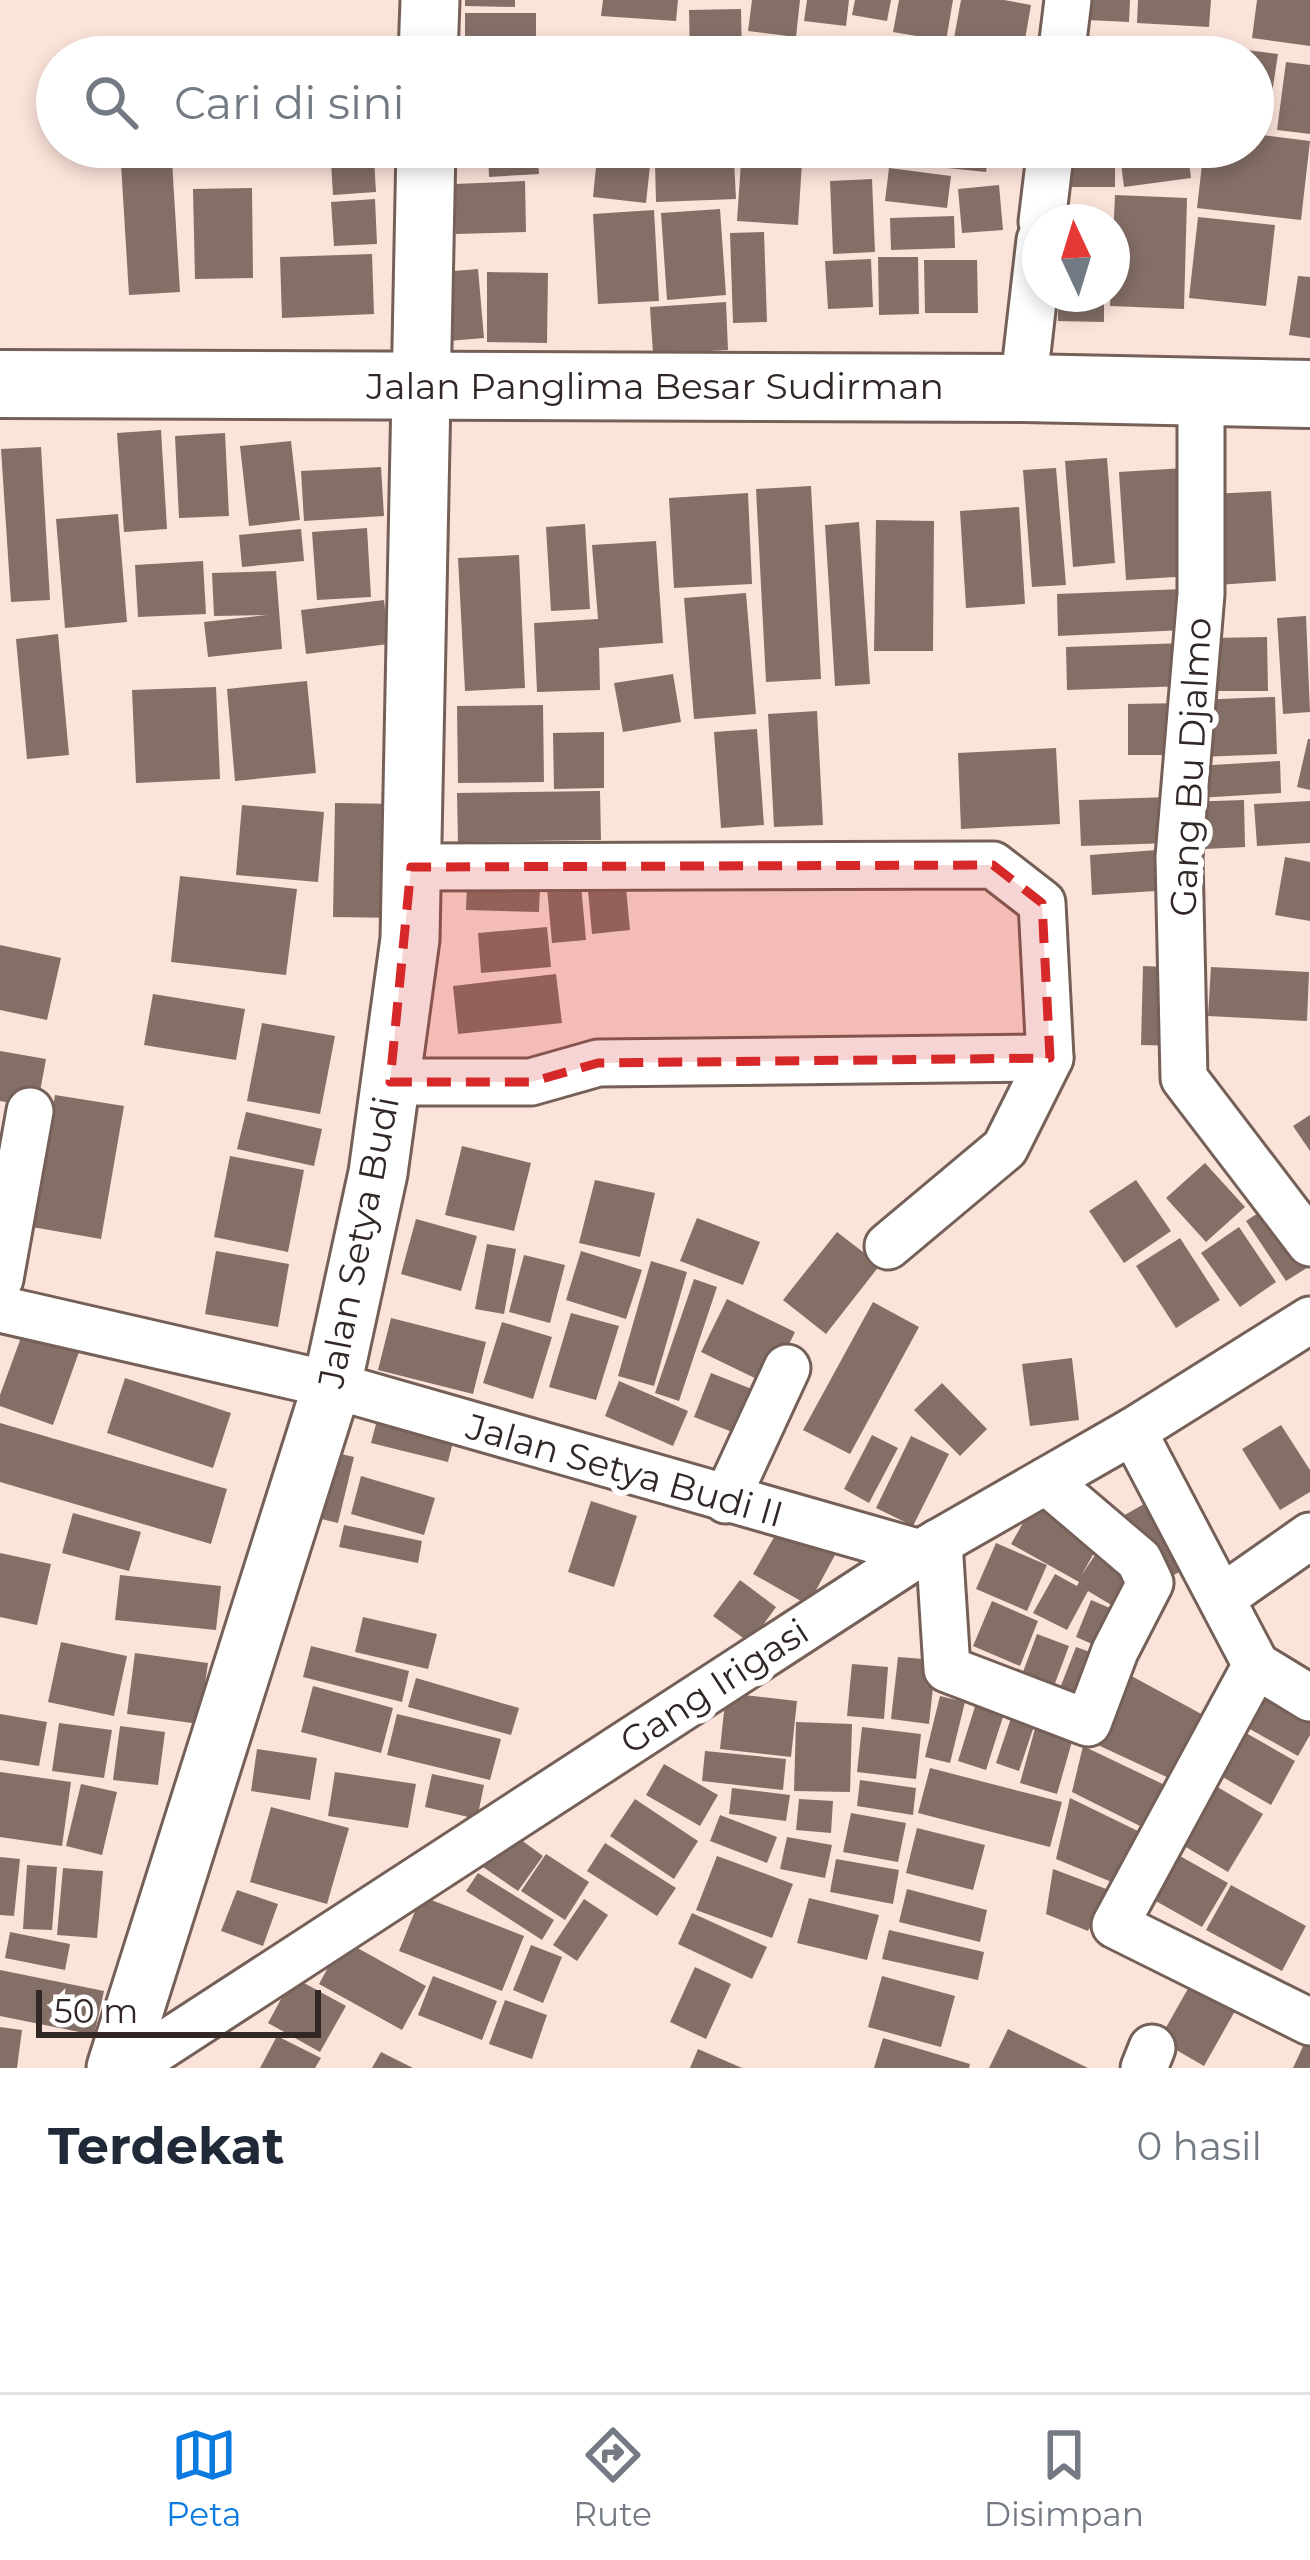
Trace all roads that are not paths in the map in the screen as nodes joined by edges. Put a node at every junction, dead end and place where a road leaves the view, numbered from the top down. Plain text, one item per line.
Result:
1 (430, 0) edge
2 (1068, 0) edge
3 (429, 36) edge
4 (1064, 36) edge
5 (425, 168) edge
6 (1048, 168) edge
7 (1044, 204) edge
8 (1032, 312) edge
9 (0, 384) edge
10 (420, 384) junction
11 (1023, 388) junction
12 (1201, 392) junction
13 (1310, 394) edge
14 (411, 867) junction
15 (1050, 1058) junction
16 (390, 1082) junction
17 (30, 1111) dead end
18 (1310, 1243) edge
19 (888, 1246) dead end
20 (0, 1279) edge
21 (0, 1309) edge
22 (1310, 1320) edge
23 (788, 1368) dead end
24 (332, 1385) junction
25 (1133, 1431) junction
26 (1046, 1481) junction
27 (726, 1500) junction
28 (1310, 1536) edge
29 (929, 1547) junction
30 (1223, 1597) junction
31 (1256, 1665) junction
32 (1310, 1699) edge
33 (1305, 2007) edge
34 (116, 2068) edge
35 (128, 2068) edge

1 - 3 street
2 - 4 street
5 - 10 street, Jalan Setya Budi
6 - 7 street
8 - 11 street
9 - 10 main road, Jalan Panglima Besar Sudirman
10 - 11 main road, Jalan Panglima Besar Sudirman
10 - 14 street, Jalan Setya Budi
11 - 12 main road, Jalan Panglima Besar Sudirman
12 - 13 main road, Jalan Panglima Besar Sudirman
12 - 18 street, Gang Bu Djalmo
14 - 15 street
14 - 16 street, Jalan Setya Budi
15 - 16 street
15 - 19 street
16 - 24 street, Jalan Setya Budi
17 - 20 street
21 - 24 street, Jalan Setya Budi II
22 - 25 street, Gang Irigasi
23 - 27 street
24 - 27 street, Jalan Setya Budi II
24 - 34 street, Jalan Setya Budi
25 - 26 street, Gang Irigasi
25 - 30 street
26 - 29 street, Gang Irigasi
26 - 29 street
27 - 29 street, Jalan Setya Budi II
28 - 30 street
29 - 35 street, Gang Irigasi
30 - 31 street
31 - 32 street
31 - 33 street

